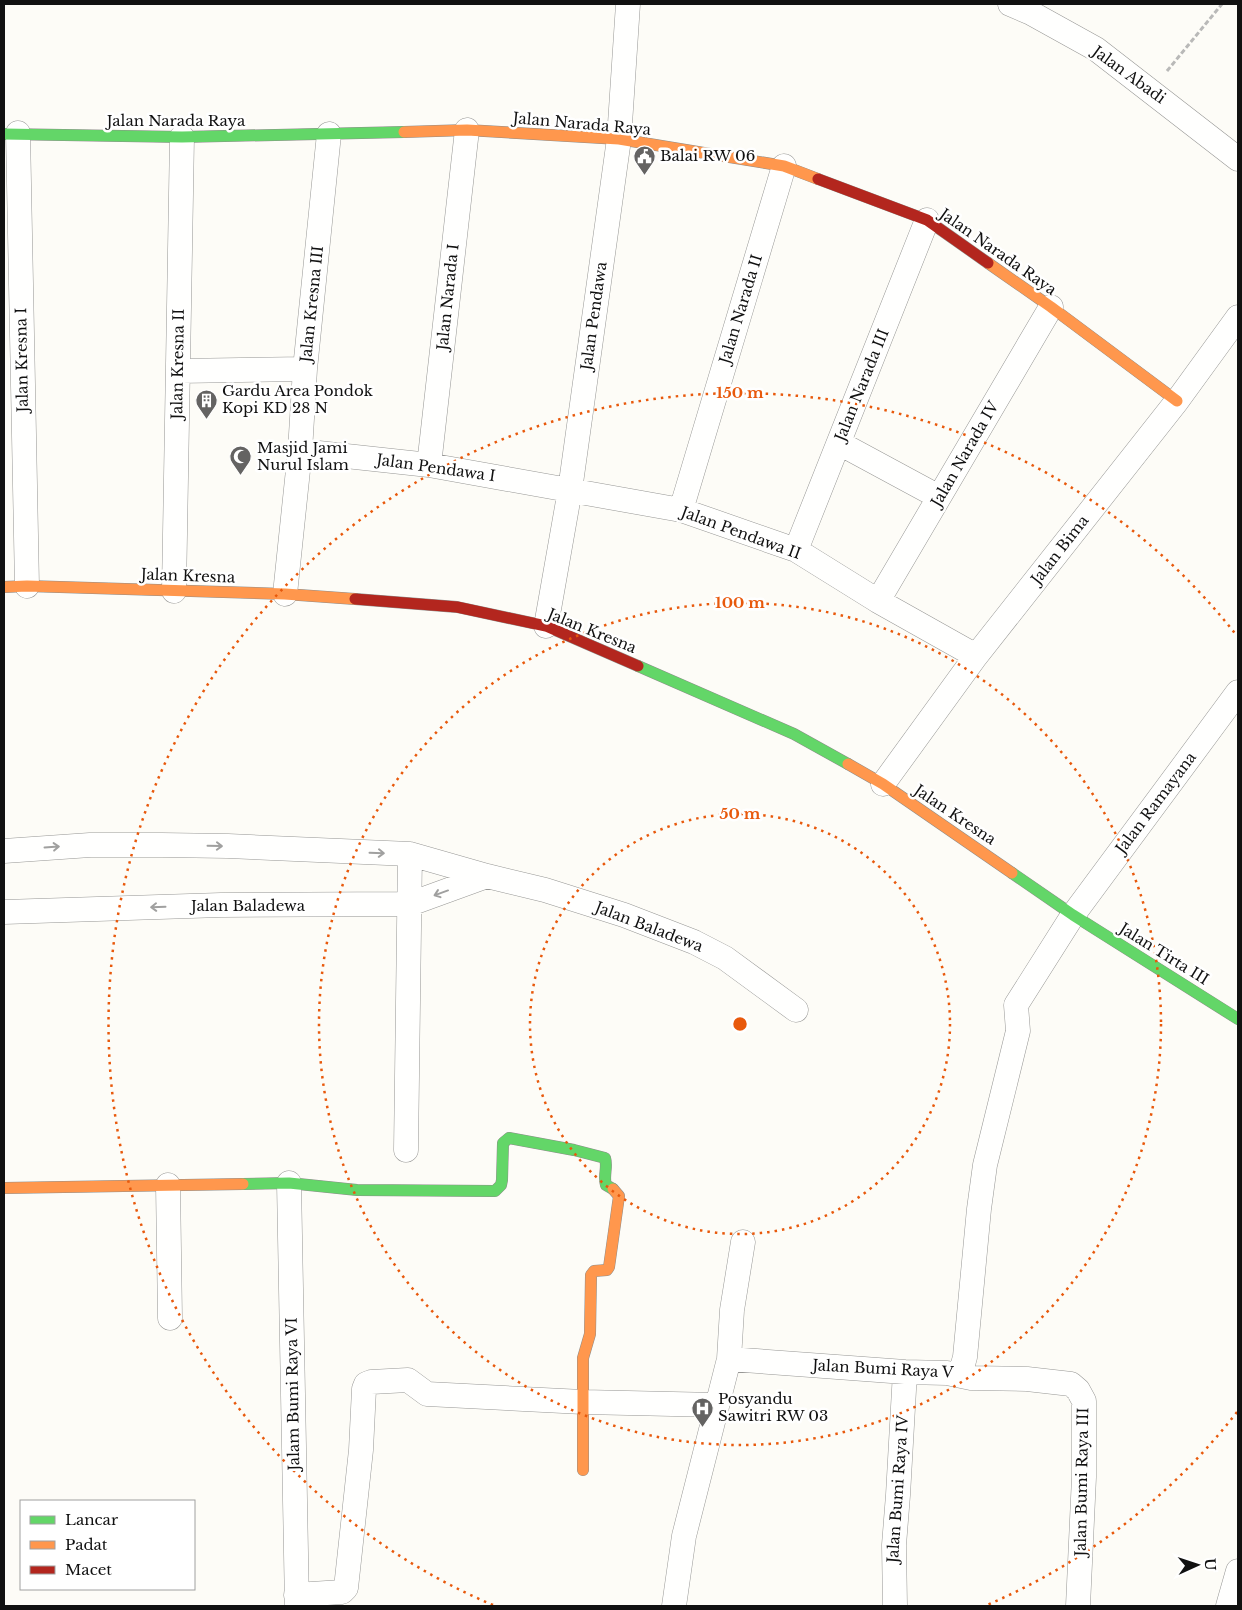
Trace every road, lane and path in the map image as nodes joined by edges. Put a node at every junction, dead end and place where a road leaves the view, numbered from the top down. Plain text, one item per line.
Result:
1 (628, 4) edge
2 (1010, 4) edge
3 (1222, 4) edge
4 (1151, 91) junction
5 (467, 130) junction
6 (11, 134) edge
7 (329, 134) junction
8 (182, 137) junction
9 (619, 139) junction
10 (1238, 159) edge
11 (784, 166) junction
12 (927, 220) junction
13 (1051, 307) junction
14 (1238, 318) edge
15 (305, 369) junction
16 (178, 371) junction
17 (1177, 401) junction
18 (839, 443) junction
19 (300, 451) junction
20 (429, 464) junction
21 (570, 490) junction
22 (939, 498) junction
23 (681, 510) junction
24 (796, 550) junction
25 (15, 586) edge
26 (174, 591) junction
27 (285, 594) junction
28 (878, 601) junction
29 (546, 626) junction
30 (976, 656) junction
31 (1238, 692) edge
32 (883, 784) junction
33 (4, 851) edge
34 (410, 854) junction
35 (487, 876) junction
36 (410, 904) junction
37 (4, 912) edge
38 (1073, 914) junction
39 (796, 1010) dead end
40 (1238, 1019) edge
41 (406, 1150) dead end
42 (289, 1183) junction
43 (168, 1185) junction
44 (4, 1188) edge
45 (743, 1242) dead end
46 (170, 1318) dead end
47 (729, 1359) junction
48 (905, 1372) junction
49 (960, 1375) junction
50 (583, 1402) junction
51 (717, 1405) junction
52 (583, 1470) dead end
53 (1238, 1571) edge
54 (297, 1601) edge
55 (674, 1606) edge
56 (895, 1606) edge
57 (1078, 1606) edge
58 (1228, 1606) edge

1 - 9 street, Jalan Pendawa
2 - 4 street, Jalan Abadi
3 - 4 path
4 - 10 street, Jalan Abadi
5 - 7 street, Jalan Narada Raya
5 - 9 street, Jalan Narada Raya
5 - 20 street, Jalan Narada I
6 - 8 street, Jalan Narada Raya
6 - 25 street, Jalan Kresna I
7 - 8 street, Jalan Narada Raya
7 - 15 street, Jalan Kresna III
8 - 16 street, Jalan Kresna II
9 - 11 street, Jalan Narada Raya
9 - 21 street, Jalan Pendawa
11 - 12 street, Jalan Narada Raya
11 - 23 street, Jalan Narada II
12 - 13 street, Jalan Narada Raya
12 - 18 street, Jalan Narada III
13 - 17 street, Jalan Narada Raya
13 - 22 street, Jalan Narada IV
14 - 17 street, Jalan Bima
15 - 16 street
15 - 19 street, Jalan Kresna III
16 - 26 street, Jalan Kresna II
17 - 30 street, Jalan Bima
18 - 22 street
18 - 24 street, Jalan Narada III
19 - 20 street, Jalan Pendawa I
19 - 27 street, Jalan Kresna III
20 - 21 street, Jalan Pendawa I
21 - 23 street, Jalan Pendawa II
21 - 29 street, Jalan Pendawa
22 - 28 street, Jalan Narada IV
23 - 24 street, Jalan Pendawa II
24 - 28 street, Jalan Pendawa II
25 - 26 street, Jalan Kresna
26 - 27 street, Jalan Kresna
27 - 29 street, Jalan Kresna
28 - 30 street, Jalan Pendawa II
29 - 32 street, Jalan Kresna
30 - 32 street, Jalan Bima
31 - 38 street, Jalan Ramayana
32 - 38 street, Jalan Kresna
33 -> 34 street, Jalan Baladewa
34 - 35 street, Jalan Baladewa
34 - 36 street
35 -> 36 street, Jalan Baladewa
35 - 39 street, Jalan Baladewa
36 -> 37 street, Jalan Baladewa
36 - 41 street
38 - 40 street, Jalan Tirta III
38 - 49 street, Jalan Bumi Raya V
42 - 43 street
42 - 50 street
42 - 54 street, Jalam Bumi Raya VI
43 - 44 street
43 - 46 street
45 - 47 street
47 - 48 street, Jalan Bumi Raya V
47 - 51 street
48 - 49 street, Jalan Bumi Raya V
48 - 56 street, Jalan Bumi Raya IV
49 - 57 street, Jalan Bumi Raya III
50 - 51 street
50 - 52 street
50 - 54 street
51 - 55 street
53 - 58 street

